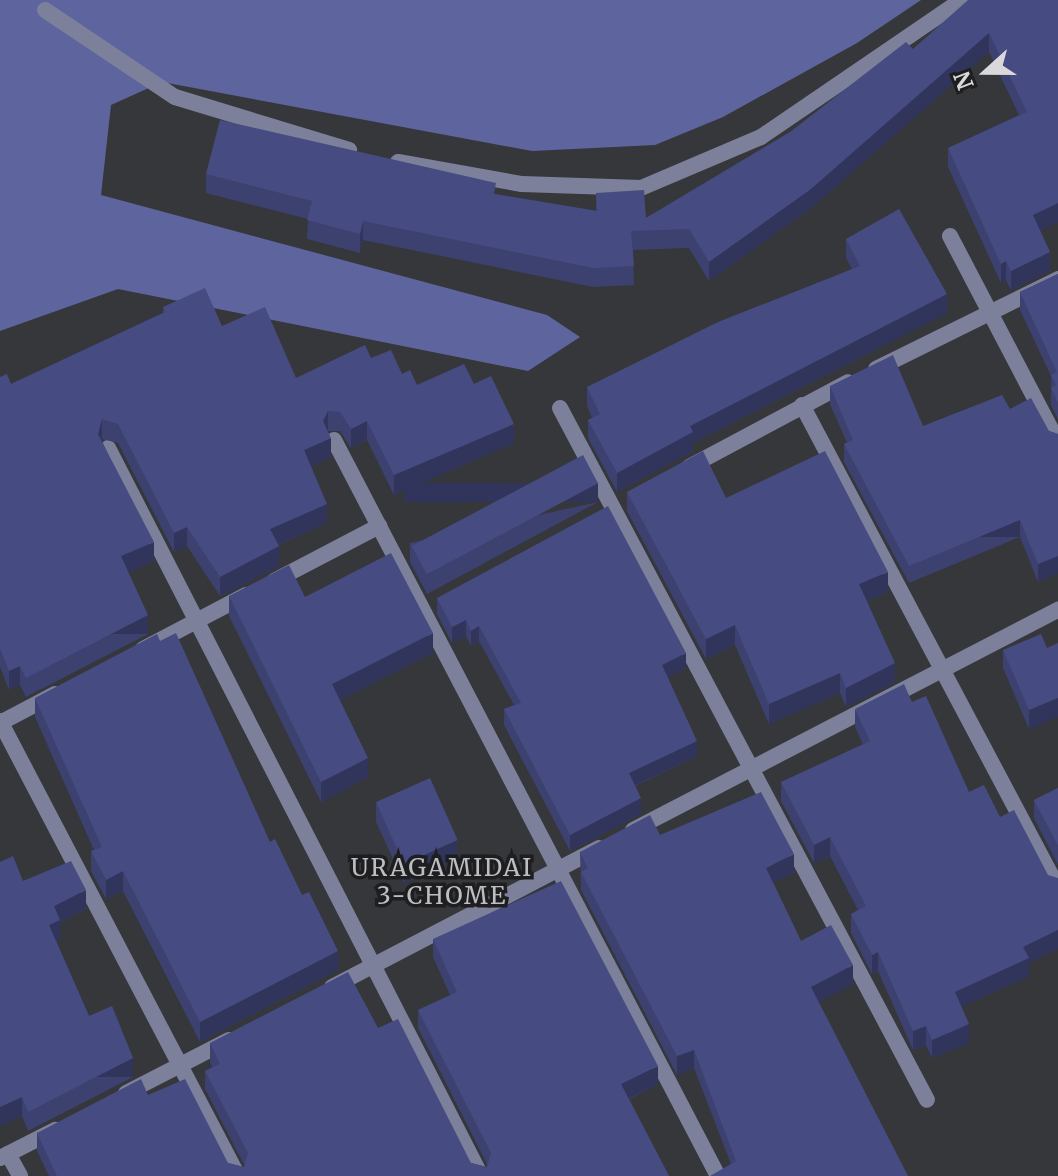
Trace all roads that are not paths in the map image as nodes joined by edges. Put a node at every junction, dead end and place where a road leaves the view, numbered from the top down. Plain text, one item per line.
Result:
1 (962, 0) edge
2 (45, 10) dead end
3 (950, 236) dead end
4 (1058, 279) edge
5 (990, 314) junction
6 (802, 405) junction
7 (560, 408) dead end
8 (334, 440) edge
9 (1058, 443) edge
10 (108, 448) edge
11 (668, 478) edge
12 (379, 526) junction
13 (1058, 610) edge
14 (197, 621) junction
15 (127, 657) edge
16 (942, 671) junction
17 (71, 686) edge
18 (0, 722) edge
19 (749, 770) junction
20 (561, 868) junction
21 (1058, 888) edge
22 (372, 966) junction
23 (317, 994) edge
24 (248, 1030) edge
25 (180, 1065) junction
26 (114, 1099) edge
27 (927, 1100) dead end
28 (74, 1120) edge
29 (4, 1156) edge
30 (20, 1176) edge
31 (238, 1176) edge
32 (481, 1176) edge
33 (718, 1176) edge

1 - 2 street
3 - 5 street
4 - 5 street
5 - 6 street
5 - 9 street
6 - 11 street
6 - 16 street
7 - 19 street
8 - 12 street
10 - 14 street
12 - 14 street
12 - 20 street
13 - 16 street
14 - 15 street
14 - 22 street
16 - 19 street
16 - 21 street
17 - 18 street
18 - 25 street
19 - 20 street
19 - 27 street
20 - 22 street
20 - 33 street
22 - 23 street
22 - 32 street
24 - 25 street
25 - 26 street
25 - 31 street
28 - 29 street
29 - 30 street

